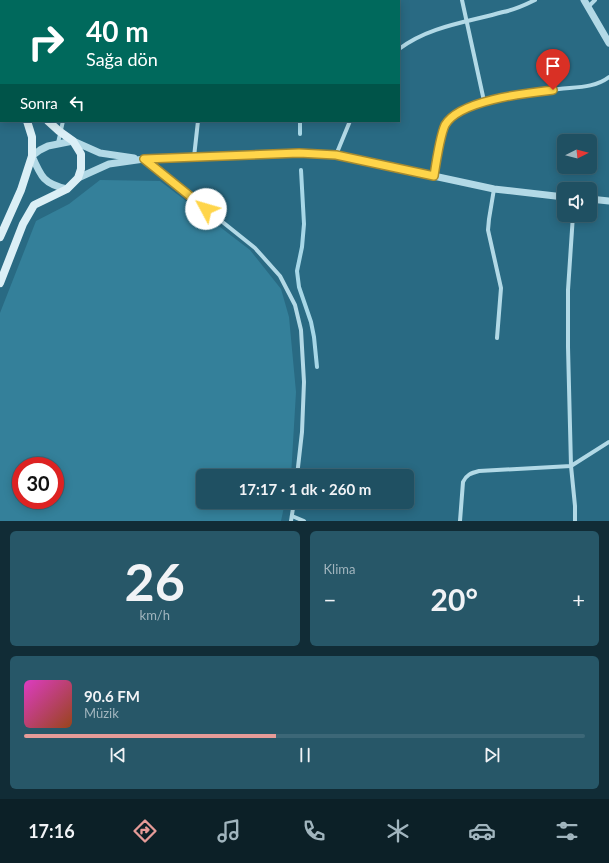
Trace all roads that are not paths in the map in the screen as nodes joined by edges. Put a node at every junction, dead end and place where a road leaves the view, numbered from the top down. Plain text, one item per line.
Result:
1 (462, 0) edge
2 (535, 0) edge
3 (584, 0) edge
4 (595, 0) edge
5 (588, 7) junction
6 (466, 21) junction
7 (609, 43) edge
8 (400, 48) edge
9 (609, 77) edge
10 (484, 102) junction
11 (27, 122) edge
12 (49, 122) edge
13 (63, 122) edge
14 (198, 122) edge
15 (350, 122) edge
16 (60, 132) junction
17 (73, 141) junction
18 (58, 143) junction
19 (336, 155) junction
20 (32, 156) junction
21 (194, 157) junction
22 (144, 159) junction
23 (434, 176) junction
24 (78, 178) junction
25 (67, 189) junction
26 (494, 189) junction
27 (557, 196) edge
28 (597, 200) edge
29 (609, 201) edge
30 (573, 222) edge
31 (0, 238) edge
32 (0, 283) edge
33 (497, 338) dead end
34 (609, 442) edge
35 (571, 466) junction
36 (298, 469) edge
37 (293, 509) edge
38 (292, 516) junction
39 (292, 521) edge
40 (304, 521) edge
41 (460, 521) edge
42 (574, 521) edge

1 - 6 street
2 - 6 street
3 - 5 street
4 - 5 street
5 - 7 street
6 - 8 street
6 - 10 street
9 - 10 street
10 - 23 street
11 - 20 main road
12 - 16 main road
13 - 16 street
14 - 21 street
15 - 19 street
16 - 17 main road
16 - 18 street
17 - 18 street
17 - 22 street
17 - 24 main road
18 - 20 street
19 - 21 street
19 - 23 street
20 - 25 street
20 - 31 main road
21 - 22 street
22 - 24 street
22 - 36 street
23 - 26 street
24 - 25 main road
25 - 32 main road
26 - 27 street
26 - 33 street
28 - 29 street
30 - 35 street
34 - 35 street
35 - 41 street
35 - 42 street
37 - 38 street
38 - 39 street
38 - 40 street

